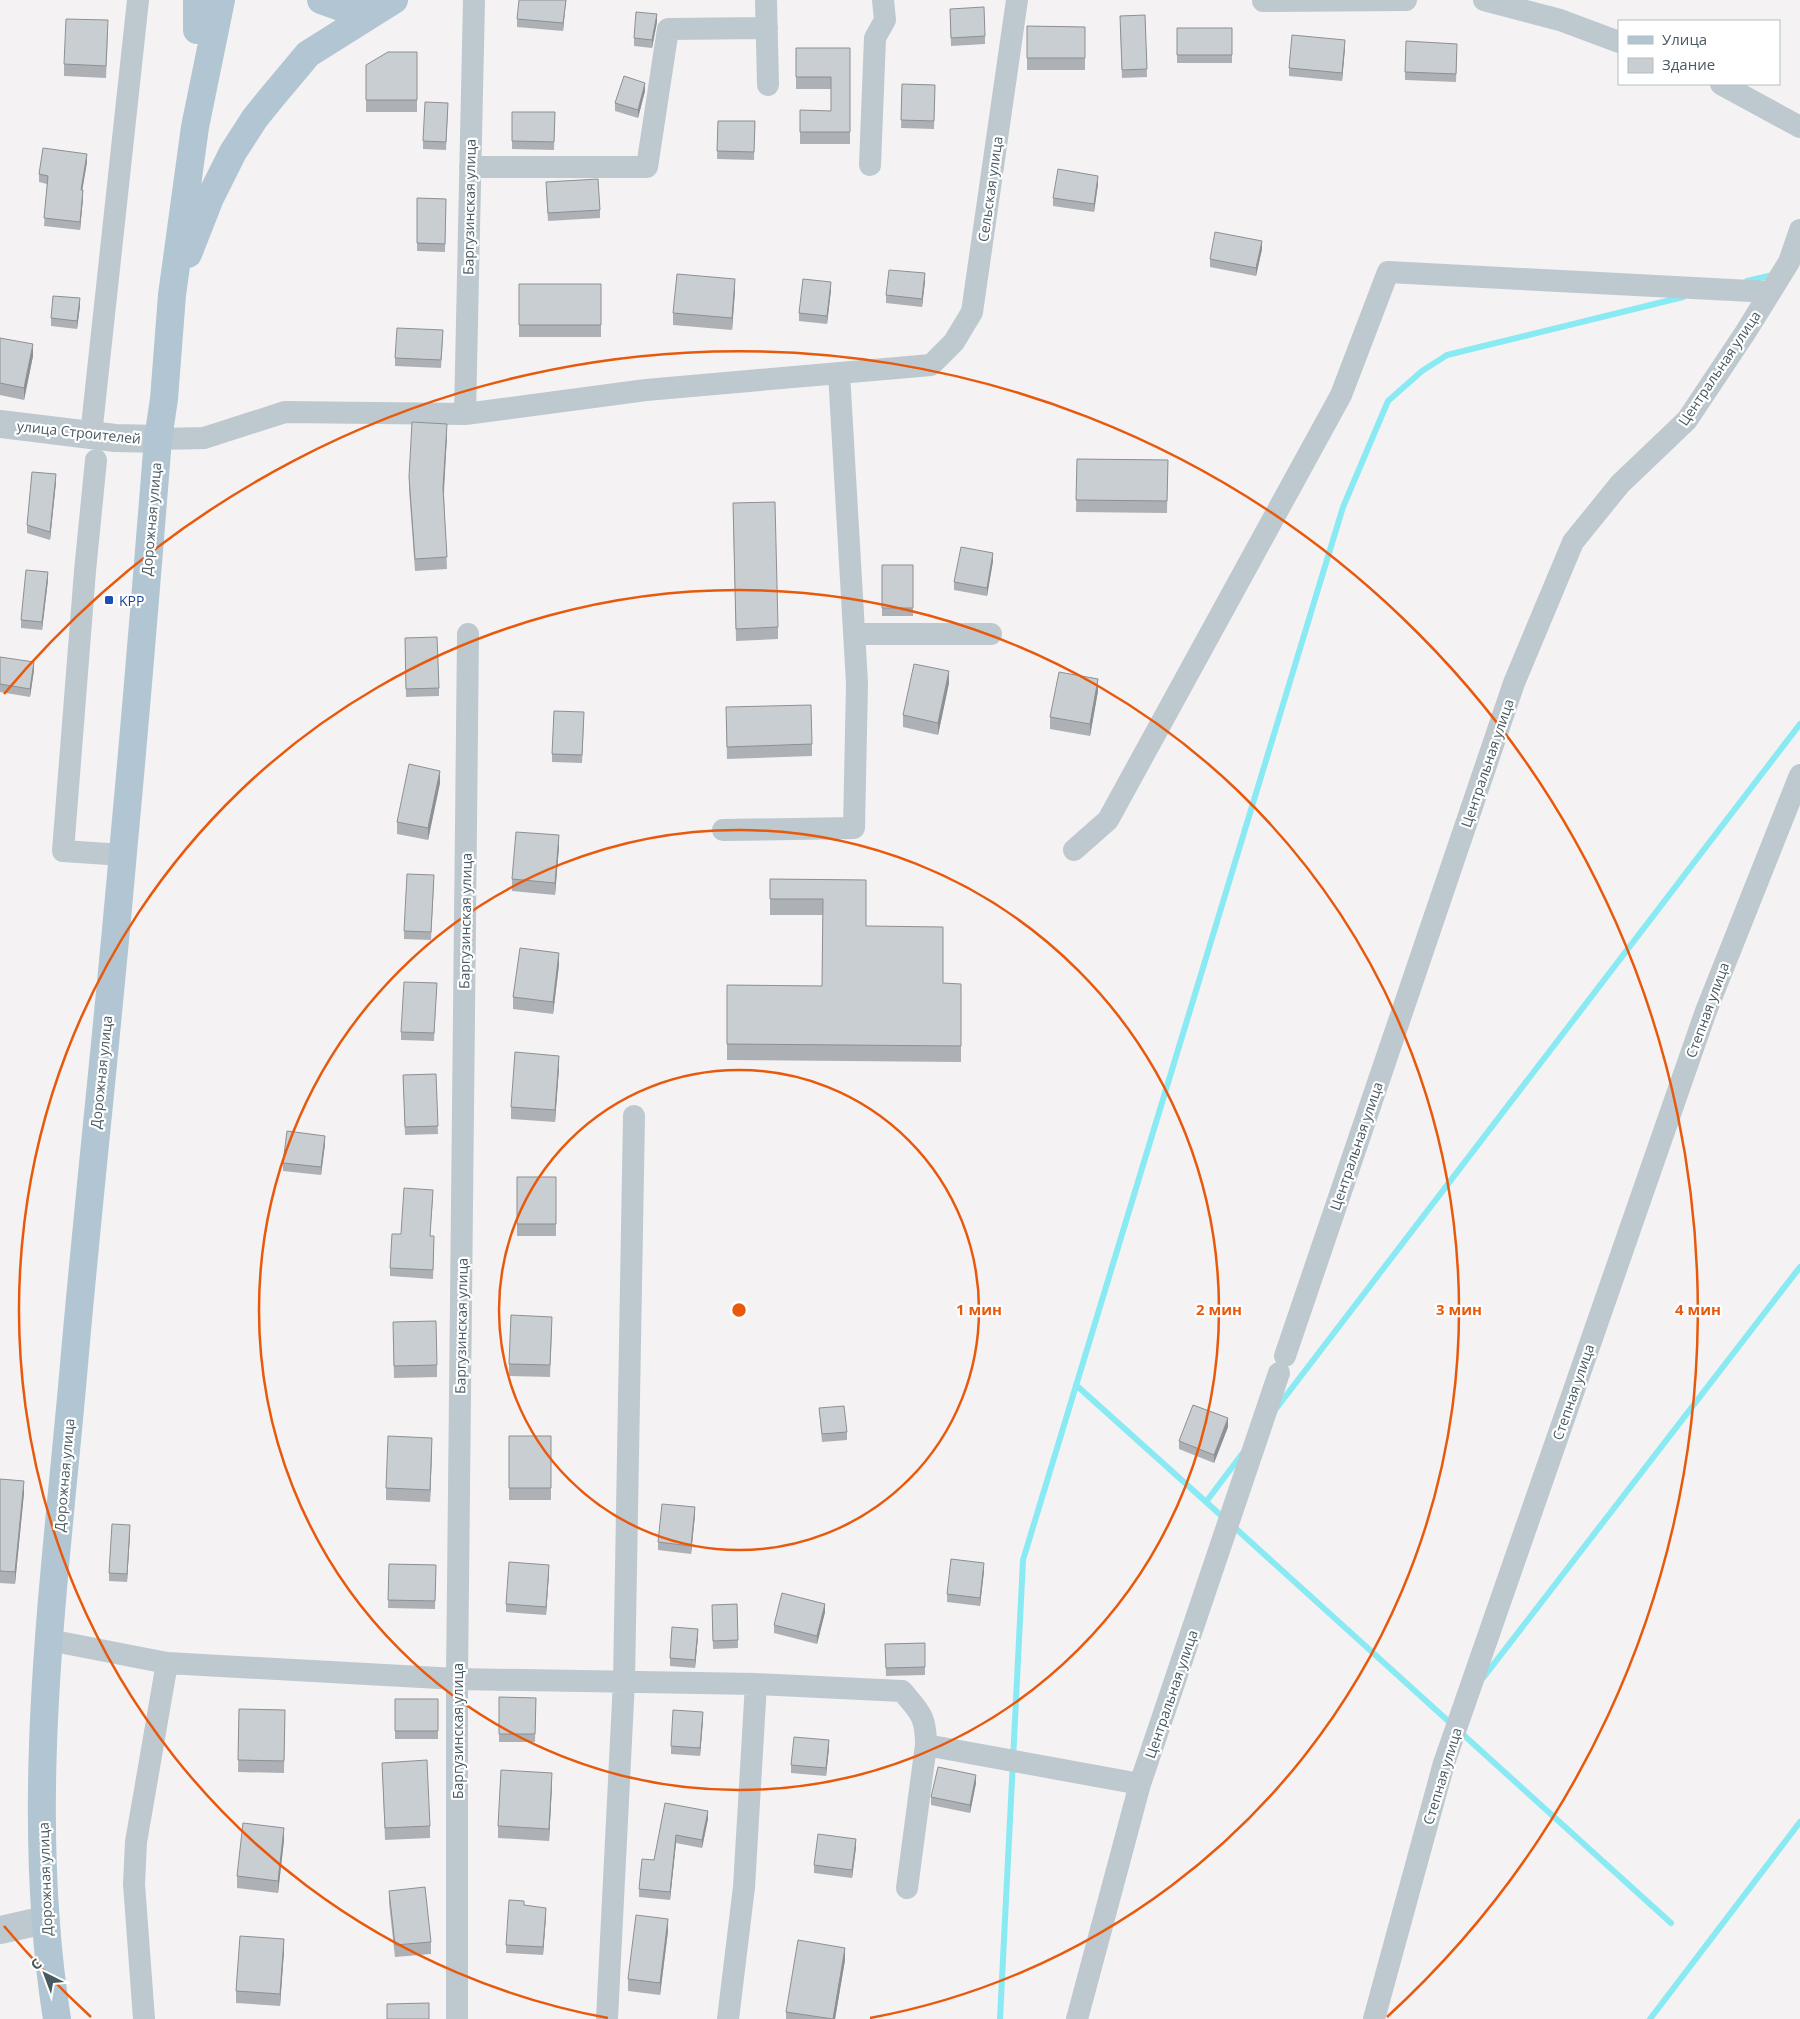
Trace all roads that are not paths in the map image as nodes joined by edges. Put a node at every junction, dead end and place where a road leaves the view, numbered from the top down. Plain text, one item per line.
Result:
1 (138, 0) edge
2 (197, 0) edge
3 (205, 0) edge
4 (221, 0) edge
5 (321, 0) edge
6 (474, 0) edge
7 (766, 0) edge
8 (883, 0) edge
9 (1017, 0) edge
10 (1253, 0) edge
11 (1263, 0) edge
12 (1406, 0) edge
13 (1484, 0) edge
14 (391, 2) edge
15 (767, 28) junction
16 (197, 30) junction
17 (1618, 42) edge
18 (768, 85) dead end
19 (1723, 85) edge
20 (195, 127) junction
21 (1800, 127) edge
22 (870, 165) dead end
23 (470, 167) junction
24 (1800, 230) edge
25 (1770, 292) junction
26 (172, 295) junction
27 (839, 373) junction
28 (464, 414) junction
29 (0, 424) edge
30 (158, 439) junction
31 (94, 448) junction
32 (468, 634) dead end
33 (854, 634) junction
34 (992, 634) dead end
35 (1800, 775) edge
36 (723, 830) dead end
37 (1074, 850) dead end
38 (123, 855) junction
39 (634, 1116) dead end
40 (49, 1640) junction
41 (166, 1663) junction
42 (457, 1679) junction
43 (624, 1681) junction
44 (756, 1684) junction
45 (926, 1745) junction
46 (1140, 1784) junction
47 (907, 1888) dead end
48 (45, 1920) junction
49 (0, 1930) edge
50 (57, 2019) edge
51 (144, 2019) edge
52 (457, 2019) edge
53 (606, 2019) edge
54 (728, 2019) edge
55 (1077, 2019) edge
56 (1374, 2019) edge

1 - 31 street
2 - 16 main road
3 - 16 main road, Дорожная улица
4 - 20 main road, Дорожная улица
5 - 14 main road
6 - 23 street, Баргузинская улица
7 - 15 street
8 - 22 street
9 - 27 street, Сельская улица
10 - 11 street
11 - 12 street
13 - 17 street
14 - 26 main road
15 - 18 street
15 - 23 street
16 - 20 main road, Дорожная улица
19 - 21 street
20 - 26 main road, Дорожная улица
23 - 28 street, Баргузинская улица
24 - 25 street, Центральная улица
25 - 37 street
25 - 46 street, Центральная улица
26 - 30 main road, Дорожная улица
27 - 28 street
27 - 33 street
28 - 30 street
29 - 31 street, улица Строителей
30 - 31 street, улица Строителей
30 - 38 main road, Дорожная улица
31 - 38 street
32 - 42 street, Баргузинская улица
33 - 34 street
33 - 36 street
35 - 56 street, Степная улица
38 - 40 main road, Дорожная улица
39 - 43 street
40 - 41 street
40 - 48 main road, Дорожная улица
41 - 42 street
41 - 51 street
42 - 43 street
42 - 52 street, Баргузинская улица
43 - 44 street
43 - 53 street
44 - 45 street
44 - 54 street
45 - 46 street
45 - 47 street
46 - 55 street, Центральная улица
48 - 49 street
48 - 50 main road, Дорожная улица

